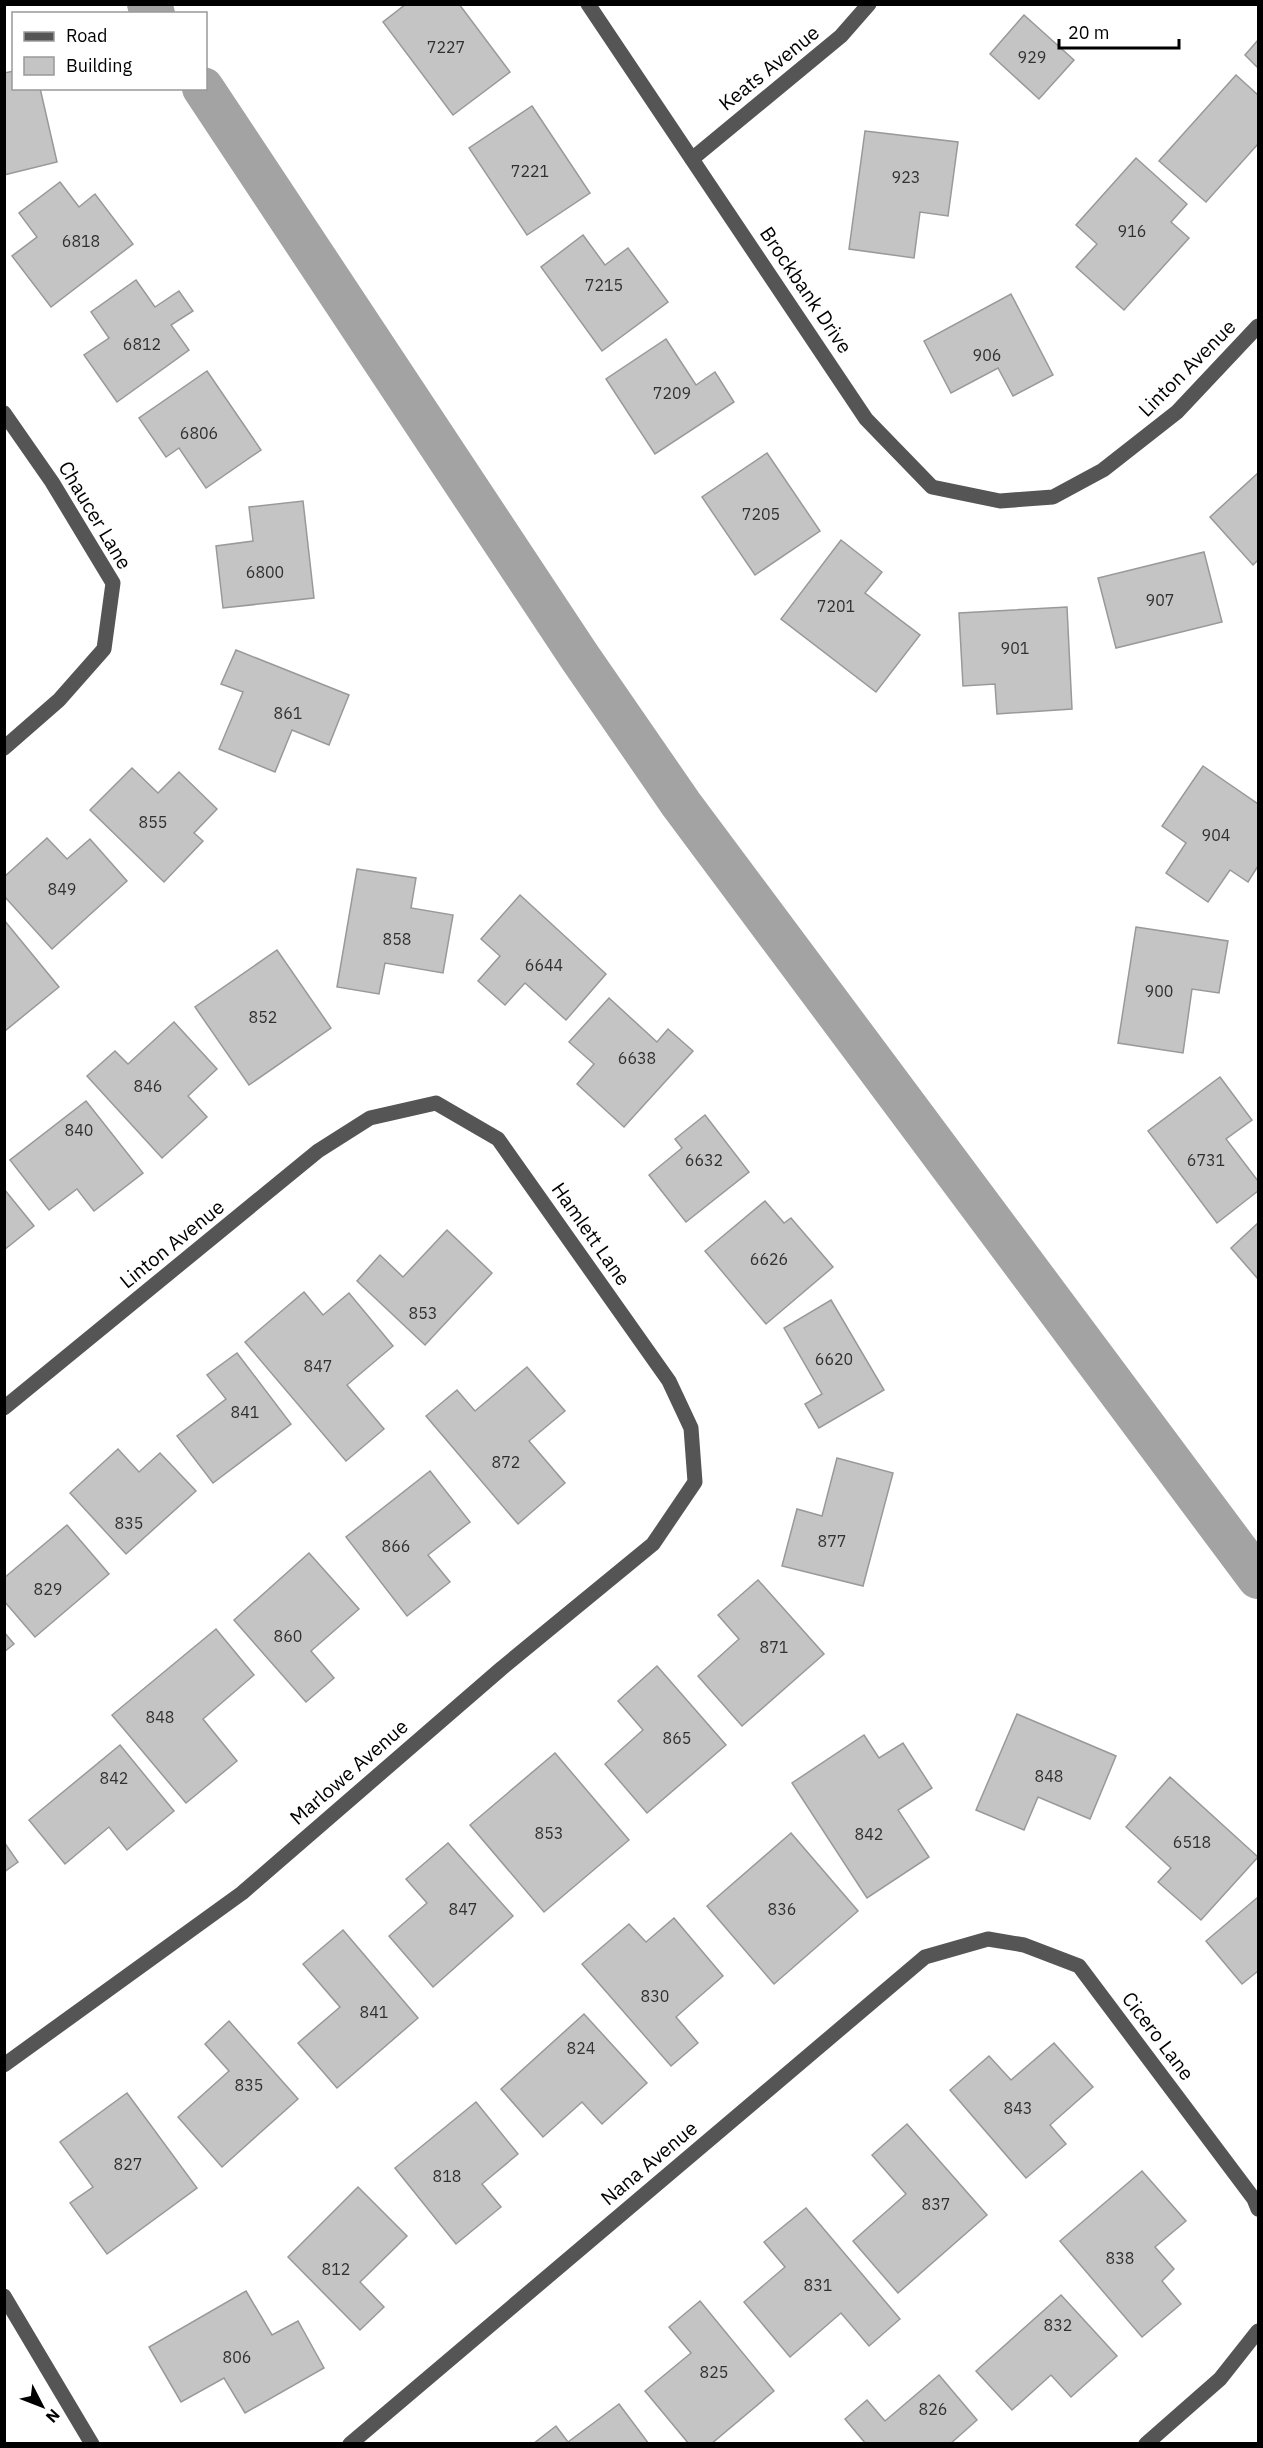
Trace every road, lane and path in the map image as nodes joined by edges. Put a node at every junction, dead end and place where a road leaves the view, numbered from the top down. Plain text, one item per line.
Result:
1 (588, 4) edge
2 (869, 4) edge
3 (692, 159) junction
4 (1258, 326) edge
5 (4, 413) edge
6 (1053, 497) joint
7 (4, 748) edge
8 (370, 1118) joint
9 (4, 1408) edge
10 (695, 1482) joint
11 (988, 1939) joint
12 (4, 2065) edge
13 (1258, 2209) edge
14 (4, 2296) edge
15 (1258, 2331) edge
16 (92, 2444) edge
17 (350, 2444) edge
18 (1146, 2444) edge

1 - 3 street, Brockbank Drive
2 - 3 street, Keats Avenue
3 - 6 street, Brockbank Drive
4 - 6 street, Linton Avenue
5 - 7 street, Chaucer Lane
8 - 9 street, Linton Avenue
8 - 10 street, Hamlett Lane
10 - 12 street, Marlowe Avenue
11 - 13 street, Cicero Lane
11 - 17 street, Nana Avenue
14 - 16 street
15 - 18 street

